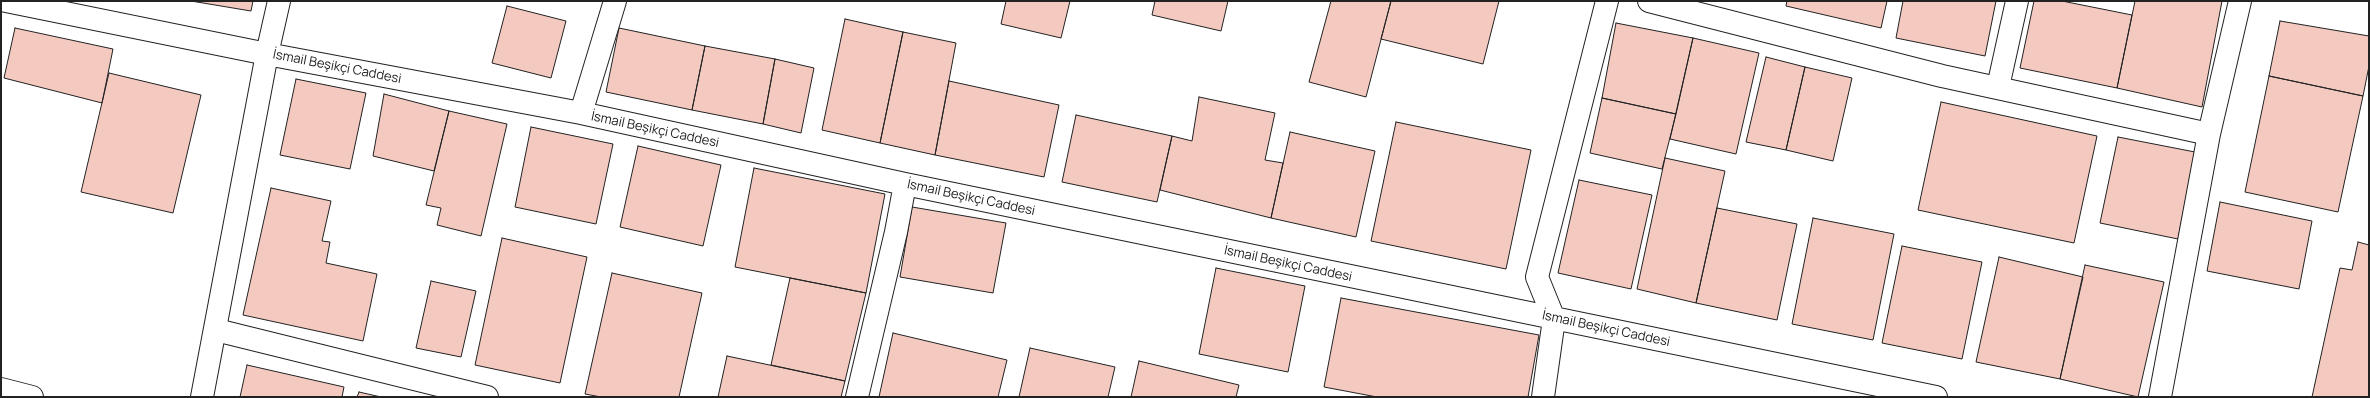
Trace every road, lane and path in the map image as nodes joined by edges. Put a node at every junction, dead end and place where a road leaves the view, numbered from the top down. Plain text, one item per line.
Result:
1 (6, 1) edge
2 (280, 1) edge
3 (615, 1) edge
4 (1607, 1) edge
5 (1649, 1) edge
6 (2017, 1) edge
7 (2240, 1) edge
8 (267, 54) junction
9 (1998, 86) junction
10 (581, 113) junction
11 (2208, 134) junction
12 (905, 184) junction
13 (1554, 319) junction
14 (216, 330) junction
15 (1, 389) edge
16 (32, 397) edge
17 (202, 397) edge
18 (487, 397) edge
19 (857, 397) edge
20 (1543, 397) edge
21 (1936, 397) edge
22 (2160, 397) edge

1 - 8 street, İsmail Beşikçi Caddesi
2 - 8 street
3 - 10 street
4 - 13 street
5 - 9 street
6 - 9 street
7 - 11 street
8 - 10 street, İsmail Beşikçi Caddesi
8 - 14 street
9 - 11 street
10 - 12 street, İsmail Beşikçi Caddesi
11 - 22 street
12 - 13 street, İsmail Beşikçi Caddesi
12 - 19 street
13 - 20 street
13 - 21 street, İsmail Beşikçi Caddesi
14 - 17 street
14 - 18 street
15 - 16 street

